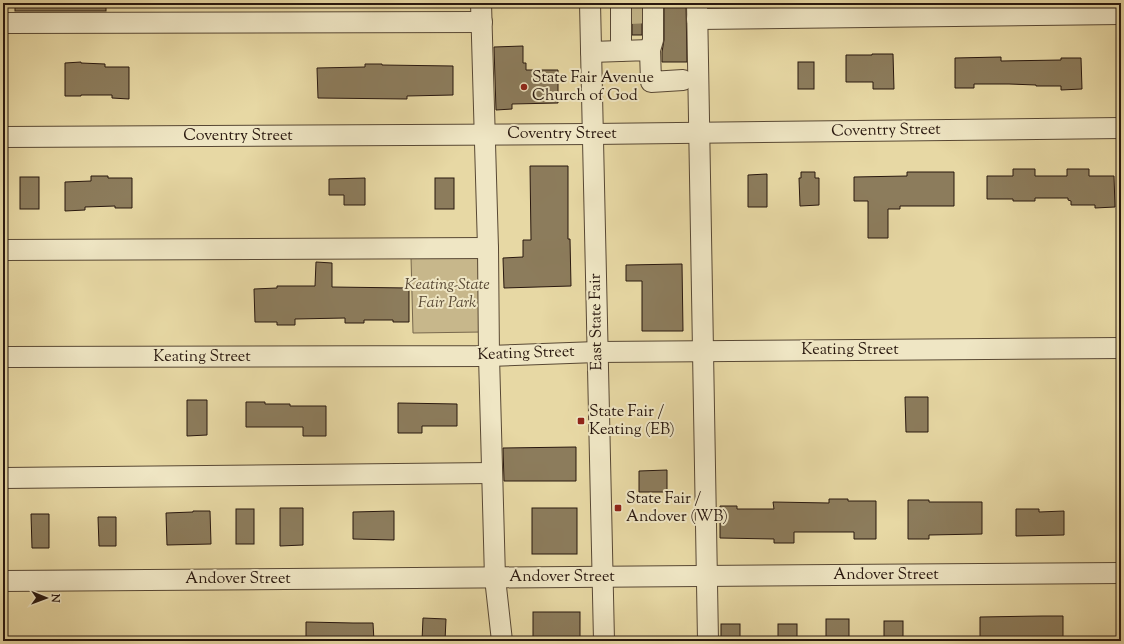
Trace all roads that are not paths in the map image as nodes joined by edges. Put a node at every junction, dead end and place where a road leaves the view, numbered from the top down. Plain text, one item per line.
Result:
1 (590, 3) edge
2 (652, 10) edge
3 (624, 11) edge
4 (697, 11) edge
5 (482, 12) edge
6 (1121, 14) edge
7 (3, 23) edge
8 (650, 50) junction
9 (621, 51) junction
10 (591, 52) junction
11 (683, 80) dead end
12 (1121, 128) edge
13 (699, 133) junction
14 (592, 134) junction
15 (485, 135) junction
16 (3, 137) edge
17 (488, 248) junction
18 (3, 250) edge
19 (1121, 348) edge
20 (703, 351) junction
21 (597, 352) junction
22 (489, 356) junction
23 (3, 357) edge
24 (492, 473) junction
25 (3, 478) edge
26 (1121, 573) edge
27 (706, 576) junction
28 (602, 577) junction
29 (495, 578) junction
30 (3, 581) edge
31 (502, 641) edge
32 (604, 641) edge
33 (708, 641) edge

1 - 10 street, East State Fair
2 - 8 street
3 - 9 street
4 - 6 street
4 - 13 street
5 - 7 street
5 - 15 street
8 - 9 street
8 - 11 street
9 - 10 street
10 - 14 street, East State Fair
12 - 13 street, Coventry Street
13 - 14 street, Coventry Street
13 - 20 street
14 - 15 street, Coventry Street
14 - 21 street, East State Fair
15 - 16 street, Coventry Street
15 - 17 street
17 - 18 street
17 - 22 street
19 - 20 street, Keating Street
20 - 21 street, Keating Street
20 - 27 street
21 - 22 street, Keating Street
21 - 28 street, East State Fair
22 - 23 street, Keating Street
22 - 24 street
24 - 25 street
24 - 29 street
26 - 27 street, Andover Street
27 - 28 street, Andover Street
27 - 33 street
28 - 29 street, Andover Street
28 - 32 street, East State Fair
29 - 30 street, Andover Street
29 - 31 street

